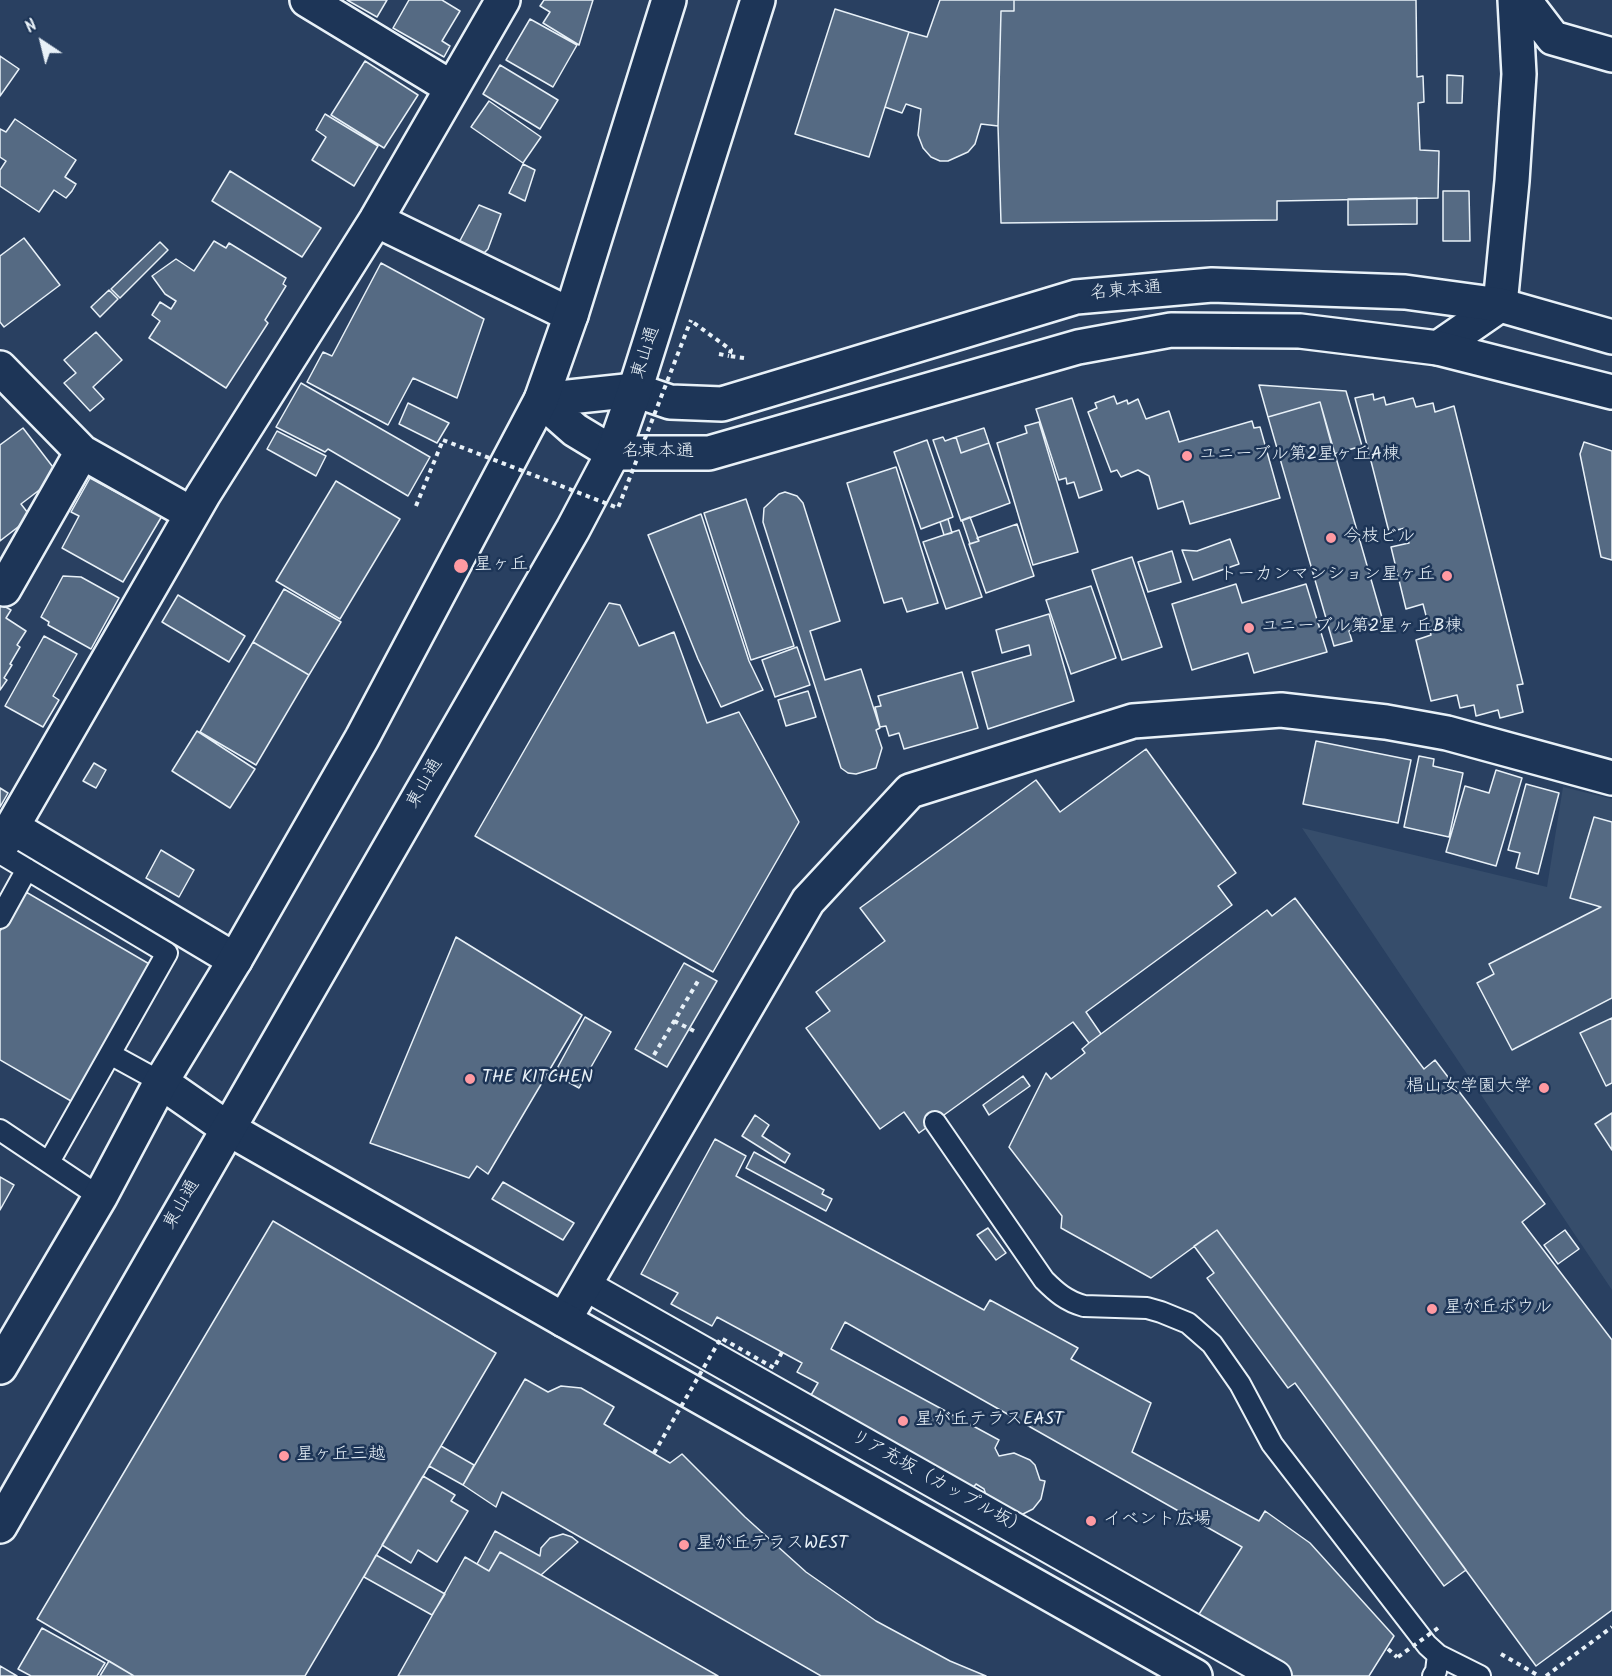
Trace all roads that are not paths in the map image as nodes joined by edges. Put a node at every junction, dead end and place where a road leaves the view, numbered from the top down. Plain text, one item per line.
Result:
1 (307, 0) edge
2 (503, 0) edge
3 (669, 0) edge
4 (758, 0) edge
5 (1515, 0) edge
6 (1524, 0) edge
7 (1612, 55) edge
8 (452, 88) junction
9 (376, 220) junction
10 (1500, 304) junction
11 (571, 315) junction
12 (1612, 337) edge
13 (1438, 348) junction
14 (0, 368) edge
15 (635, 390) junction
16 (1612, 392) edge
17 (541, 400) junction
18 (82, 452) junction
19 (614, 453) junction
20 (192, 514) junction
21 (0, 588) edge
22 (1612, 778) edge
23 (4, 843) edge
24 (27, 869) junction
25 (0, 918) edge
26 (235, 960) junction
27 (110, 1054) junction
28 (161, 1082) junction
29 (935, 1122) dead end
30 (227, 1128) junction
31 (0, 1130) edge
32 (49, 1162) junction
33 (100, 1197) junction
34 (599, 1293) dead end
35 (564, 1320) junction
36 (0, 1367) edge
37 (0, 1526) edge
38 (1438, 1655) junction
39 (1195, 1676) edge
40 (1276, 1676) edge
41 (1433, 1676) edge
42 (1480, 1676) edge

1 - 8 main road
2 - 8 main road
3 - 11 main road
4 - 15 main road, 東山通
5 - 10 main road
6 - 7 main road
8 - 9 main road
9 - 11 main road
9 - 20 main road
10 - 12 main road, 名東本通
10 - 13 main road
10 - 15 main road, 名東本通
11 - 17 main road
13 - 16 main road, 名東本通
13 - 19 main road, 名東本通
14 - 18 main road
15 - 17 main road, 名東本通
15 - 19 main road, 東山通
17 - 19 main road, 名東本通
17 - 26 main road
18 - 20 main road
18 - 21 main road
19 - 30 main road, 東山通
20 - 23 main road
22 - 35 main road
23 - 24 lane
23 - 26 main road
24 - 25 lane
24 - 27 lane
26 - 28 main road
27 - 28 lane
27 - 32 lane
28 - 30 main road
28 - 33 main road
29 - 38 lane
30 - 35 main road
30 - 37 main road, 東山通
31 - 32 lane
32 - 33 lane
33 - 36 main road
34 - 40 street, リア充坂（カップル坂）
35 - 39 main road
38 - 41 lane
38 - 42 lane

